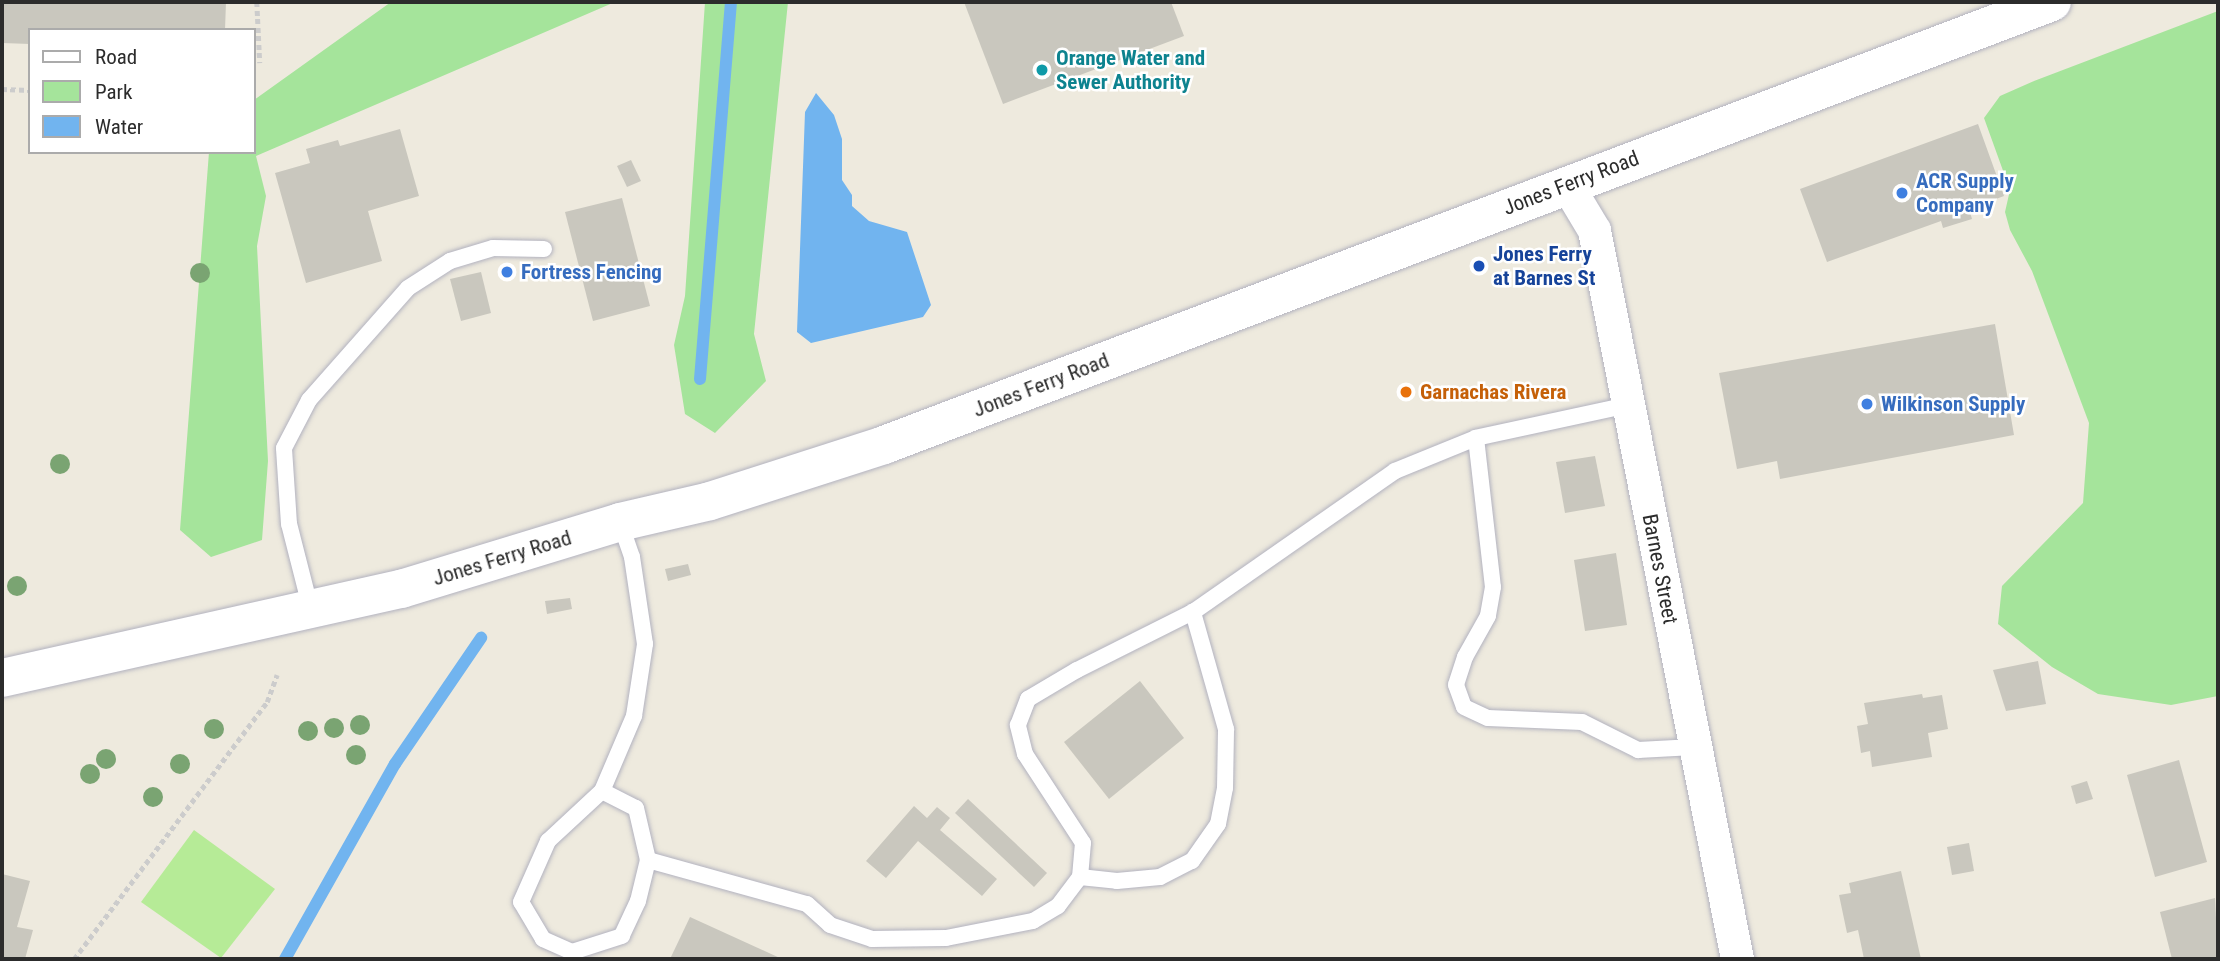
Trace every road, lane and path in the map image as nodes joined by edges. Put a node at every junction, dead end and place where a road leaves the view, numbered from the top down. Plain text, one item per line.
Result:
1 (257, 2) edge
2 (2052, 2) edge
3 (260, 63) dead end
4 (2, 89) edge
5 (28, 90) edge
6 (1567, 185) junction
7 (544, 250) dead end
8 (1628, 405) junction
9 (1476, 438) junction
10 (620, 522) junction
11 (311, 610) junction
12 (1193, 612) junction
13 (277, 675) dead end
14 (2, 678) edge
15 (1695, 747) junction
16 (602, 791) junction
17 (649, 860) junction
18 (1080, 877) junction
19 (74, 959) edge
20 (1737, 959) edge

1 - 3 path
2 - 6 main road, Jones Ferry Road
4 - 5 path
6 - 8 street, Barnes Street
6 - 10 main road, Jones Ferry Road
7 - 11 lane
8 - 9 lane
8 - 15 street, Barnes Street
9 - 12 lane
9 - 15 lane
10 - 11 main road, Jones Ferry Road
10 - 16 lane
11 - 14 main road, Jones Ferry Road
12 - 18 lane
12 - 18 lane
13 - 19 path
15 - 20 street, Barnes Street
16 - 17 lane
16 - 17 lane
17 - 18 lane

